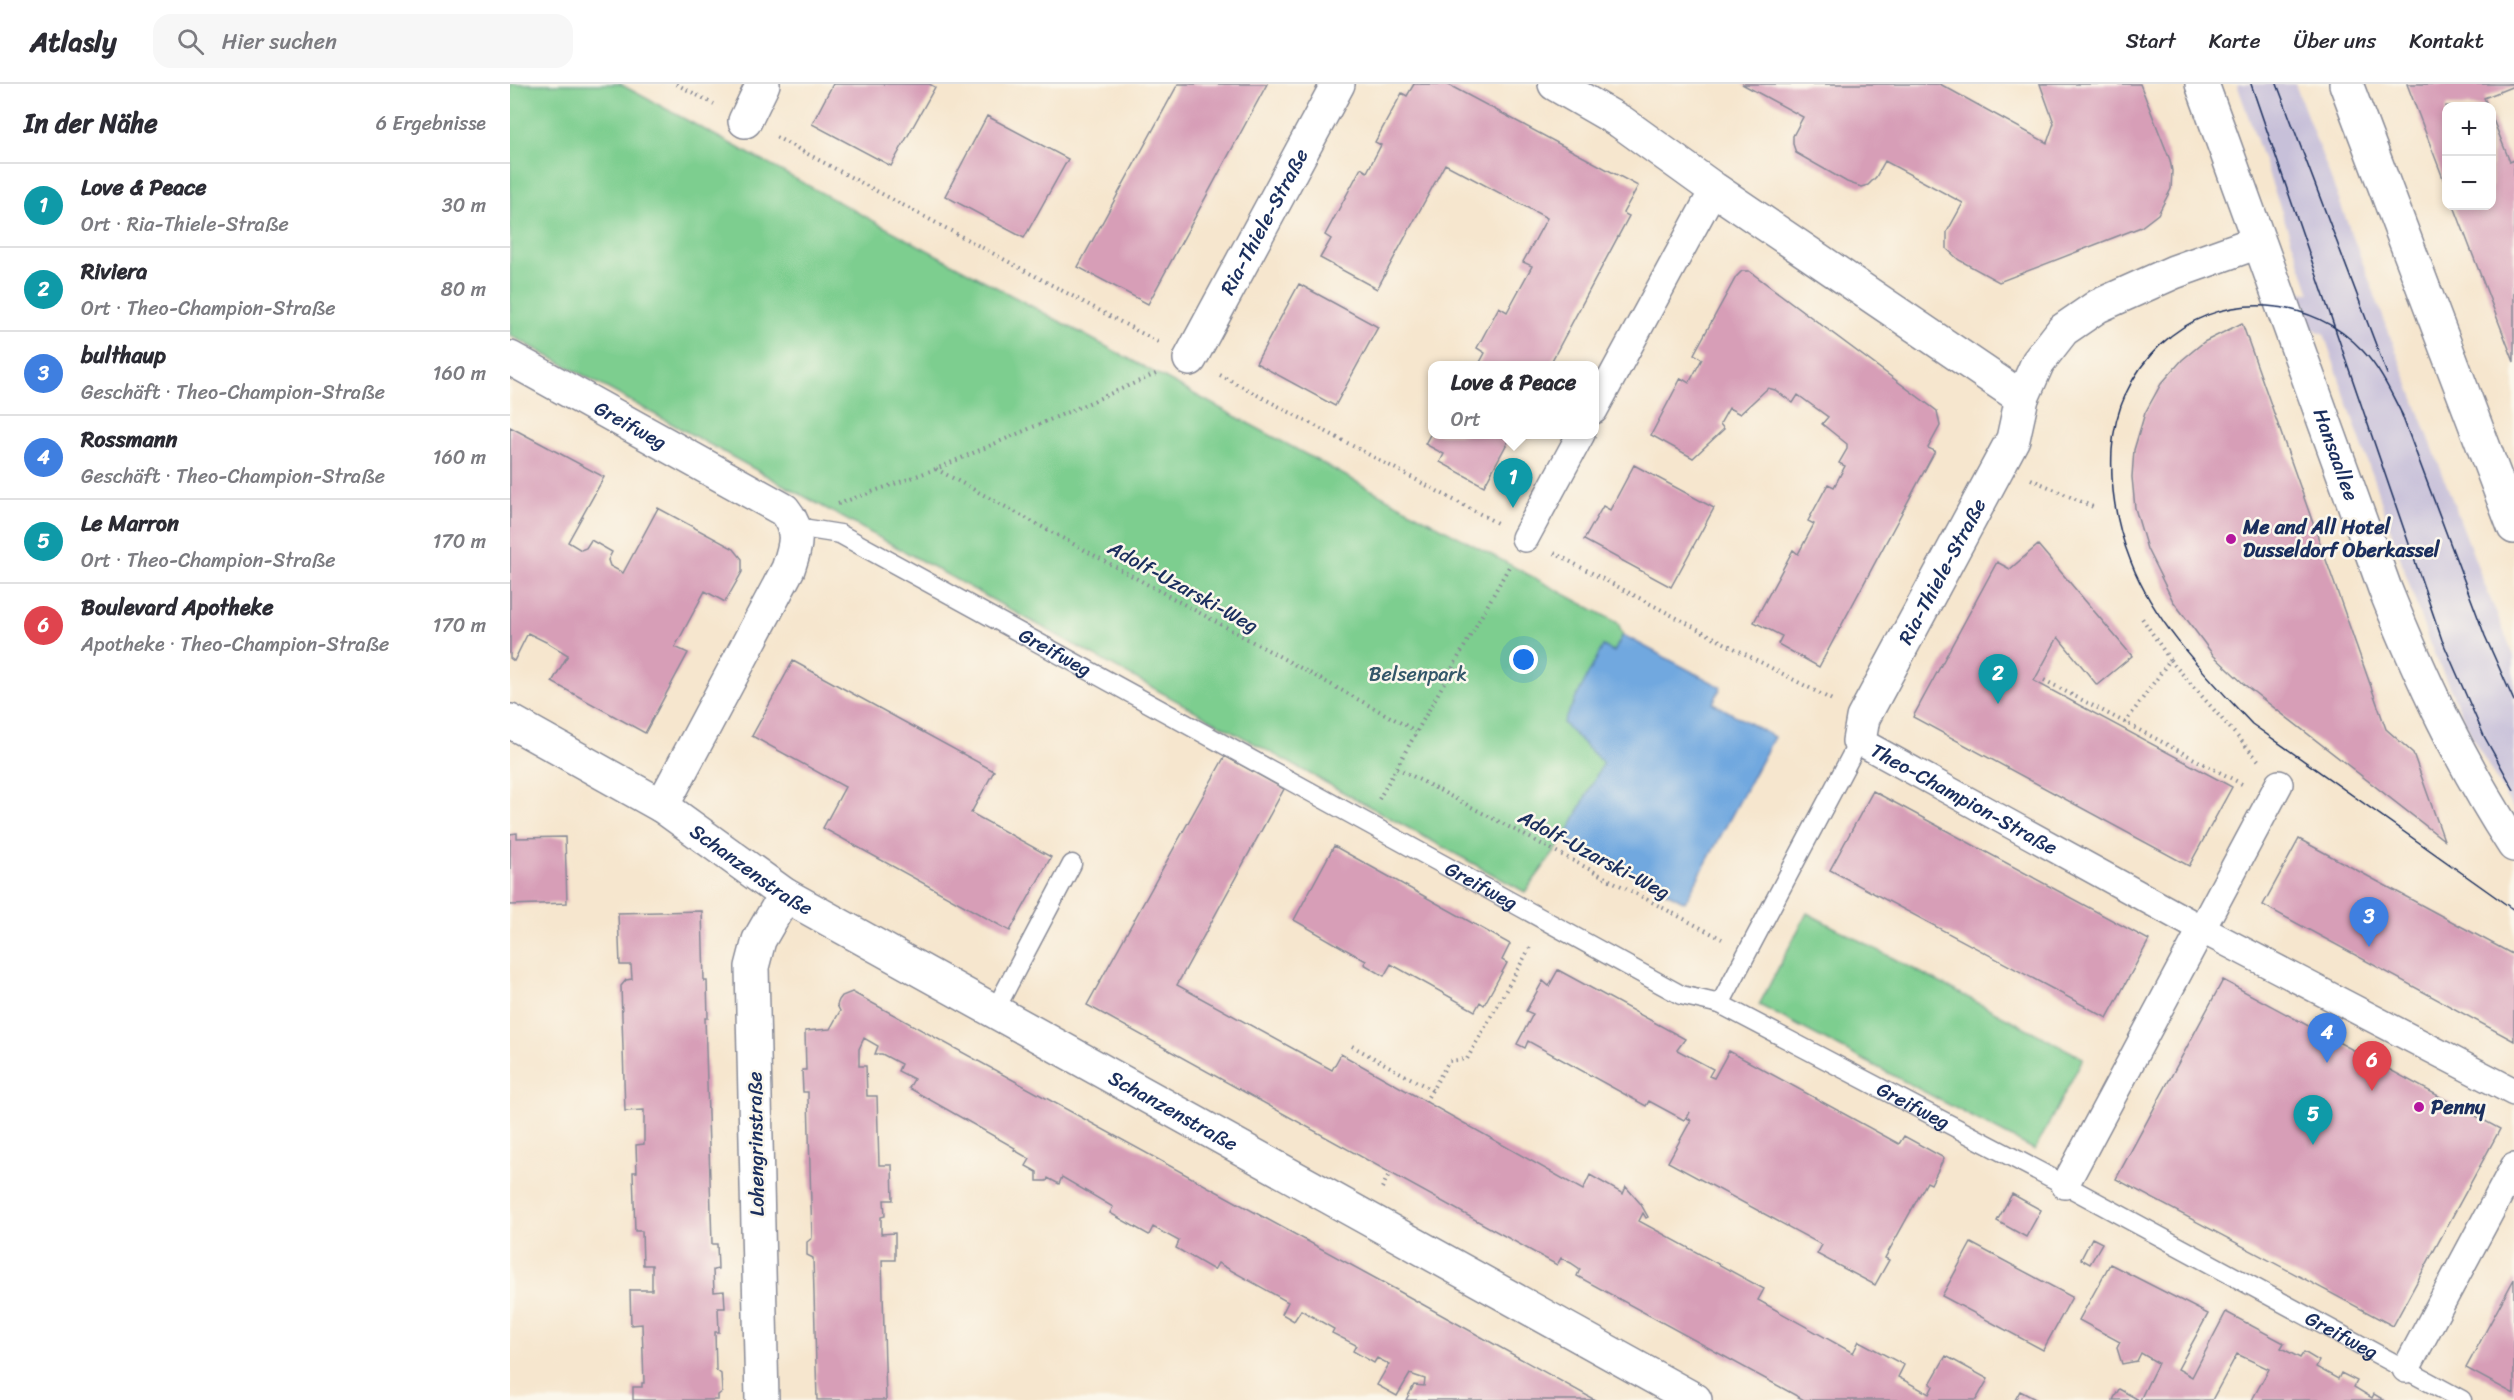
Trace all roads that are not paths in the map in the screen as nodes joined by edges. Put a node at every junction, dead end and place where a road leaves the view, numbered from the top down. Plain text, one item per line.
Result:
1 (764, 84) edge
2 (1338, 84) edge
3 (1555, 84) edge
4 (2202, 84) edge
5 (2346, 84) edge
6 (745, 121) road end
7 (1714, 189) junction
8 (2259, 242) junction
9 (510, 358) edge
10 (1190, 359) road end
11 (2022, 398) junction
12 (1599, 401) edge
13 (1579, 439) edge
14 (2514, 526) edge
15 (796, 527) junction
16 (1526, 538) road end
17 (510, 721) edge
18 (1861, 729) junction
19 (2276, 792) road end
20 (662, 806) junction
21 (2514, 845) edge
22 (1072, 864) dead end
23 (785, 895) junction
24 (2203, 930) junction
25 (1720, 1004) junction
26 (994, 1012) junction
27 (2514, 1092) edge
28 (2514, 1167) edge
29 (2066, 1185) junction
30 (2406, 1369) junction
31 (762, 1400) edge
32 (1695, 1400) edge
33 (2462, 1400) edge

1 - 6 street
2 - 10 street, Ria-Thiele-Straße
3 - 7 street
4 - 8 street, Hansaallee
5 - 14 street
7 - 11 street
7 - 12 street
8 - 11 street, Ria-Thiele-Straße
8 - 21 street, Hansaallee
9 - 15 street, Greifweg
11 - 18 street, Ria-Thiele-Straße
13 - 16 street
15 - 20 street
15 - 25 lane, Greifweg
17 - 20 street, Schanzenstraße
18 - 24 street, Theo-Champion-Straße
18 - 25 lane, Theo-Champion-Straße
19 - 24 street
20 - 23 street, Schanzenstraße
22 - 26 lane
23 - 26 street, Schanzenstraße
23 - 31 street, Lohengrinstraße
24 - 27 street, Theo-Champion-Straße
24 - 29 street
25 - 29 lane, Greifweg
26 - 32 street, Schanzenstraße
28 - 30 street
29 - 30 lane, Greifweg
30 - 33 lane, Greifweg

